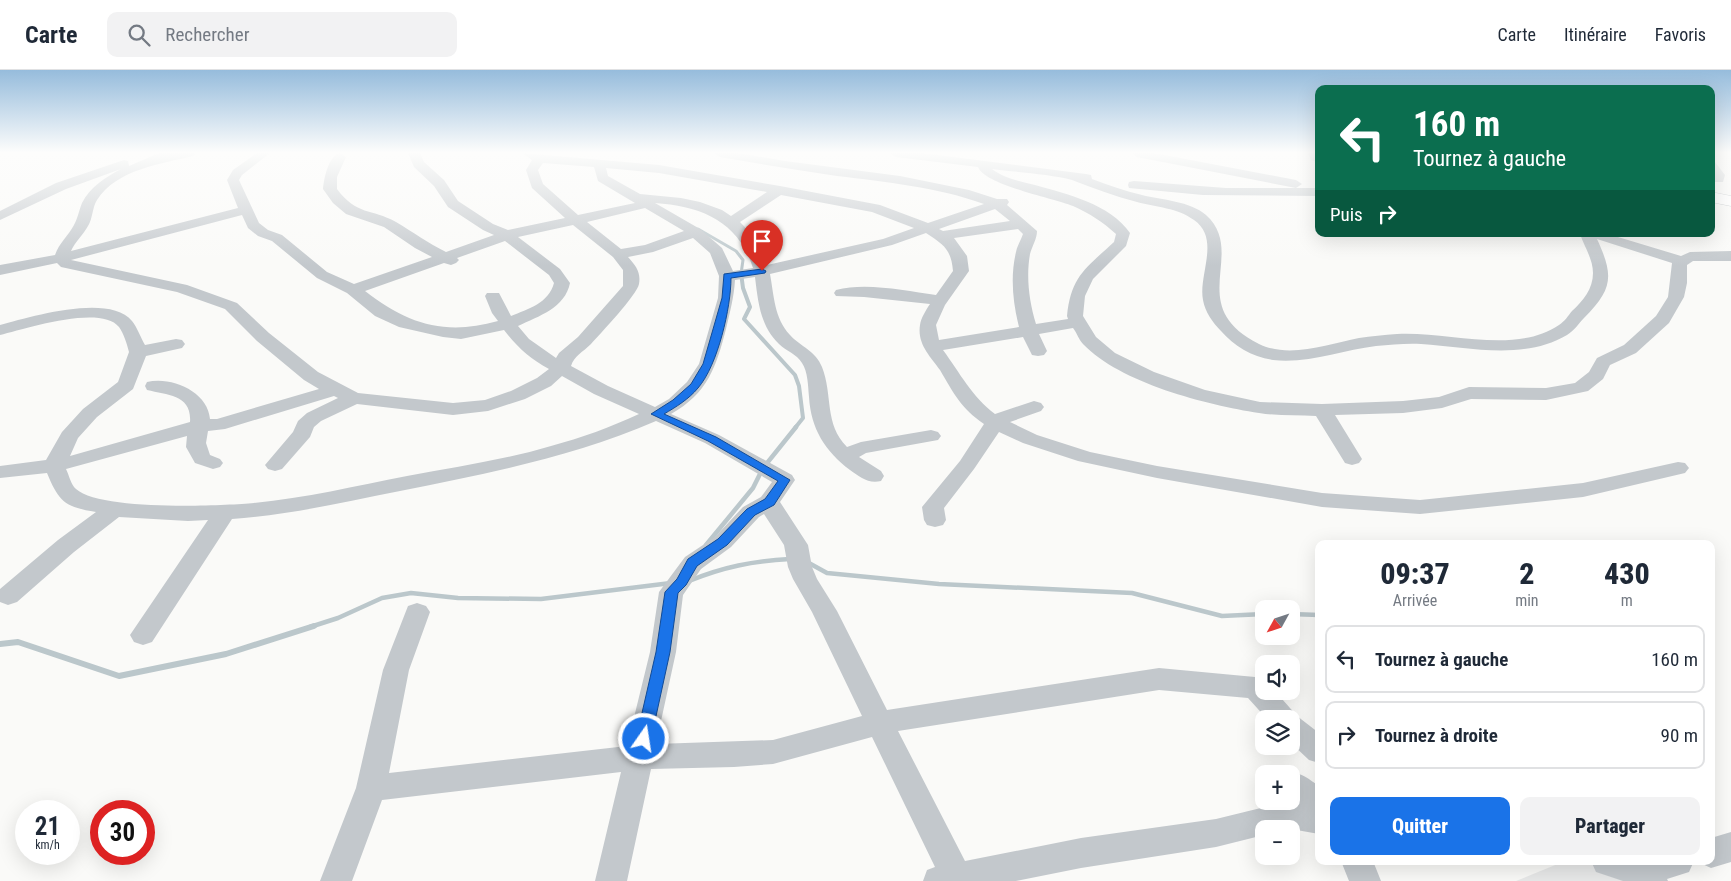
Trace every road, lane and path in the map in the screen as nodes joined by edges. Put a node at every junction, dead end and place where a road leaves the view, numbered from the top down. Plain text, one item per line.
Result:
1 (51, 191) edge
2 (97, 191) edge
3 (237, 191) edge
4 (331, 191) edge
5 (444, 191) edge
6 (543, 191) edge
7 (626, 191) edge
8 (749, 191) edge
9 (769, 191) edge
10 (779, 191) edge
11 (784, 191) edge
12 (954, 191) edge
13 (1029, 191) edge
14 (1039, 191) edge
15 (1117, 191) edge
16 (1199, 191) edge
17 (1308, 191) edge
18 (754, 192) joint
19 (1715, 199) edge
20 (643, 201) junction
21 (1731, 201) edge
22 (997, 204) junction
23 (245, 210) junction
24 (0, 216) edge
25 (577, 219) junction
26 (731, 222) junction
27 (1021, 224) junction
28 (695, 232) junction
29 (934, 232) junction
30 (507, 235) junction
31 (1588, 237) edge
32 (1604, 237) edge
33 (618, 254) junction
34 (1731, 256) edge
35 (61, 258) junction
36 (451, 260) junction
37 (1683, 261) junction
38 (38, 262) junction
39 (0, 263) edge
40 (21, 266) junction
41 (0, 270) edge
42 (762, 271) junction
43 (0, 275) edge
44 (727, 276) junction
45 (353, 290) junction
46 (842, 293) dead end
47 (492, 296) dead end
48 (940, 300) junction
49 (1078, 322) junction
50 (510, 323) junction
51 (0, 330) edge
52 (1027, 330) junction
53 (176, 344) dead end
54 (931, 347) junction
55 (1038, 351) dead end
56 (138, 352) junction
57 (561, 368) junction
58 (154, 386) dead end
59 (335, 390) junction
60 (354, 398) junction
61 (1034, 407) dead end
62 (1322, 410) junction
63 (656, 414) junction
64 (995, 423) junction
65 (199, 426) junction
66 (931, 436) dead end
67 (844, 456) junction
68 (1352, 459) dead end
69 (213, 463) dead end
70 (54, 466) junction
71 (275, 466) dead end
72 (1678, 468) dead end
73 (0, 472) edge
74 (873, 476) dead end
75 (770, 502) junction
76 (115, 509) junction
77 (226, 511) junction
78 (936, 520) dead end
79 (8, 596) dead end
80 (417, 612) dead end
81 (144, 635) dead end
82 (1276, 710) edge
83 (879, 723) junction
84 (1300, 733) edge
85 (1315, 747) edge
86 (640, 756) junction
87 (371, 788) junction
88 (1300, 790) edge
89 (1315, 799) edge
90 (1315, 819) edge
91 (1731, 848) edge
92 (1715, 852) edge
93 (1359, 865) edge
94 (1617, 865) edge
95 (1669, 865) edge
96 (1646, 876) edge
97 (951, 880) edge
98 (336, 881) edge
99 (611, 881) edge
100 (1365, 881) edge

1 - 24 street
2 - 35 street
3 - 23 street
4 - 36 street
5 - 30 street
6 - 25 street
7 - 20 street
8 - 18 street
9 - 18 street
10 - 26 street
11 - 29 street
12 - 22 street
13 - 22 street
14 - 49 street
15 - 31 street
16 - 17 street
19 - 21 highway
20 - 25 street
20 - 26 street
20 - 28 street
22 - 27 street
22 - 29 street
23 - 35 street
23 - 45 street
25 - 30 street
25 - 33 street
26 - 42 street
27 - 29 street
27 - 52 street
28 - 33 street
28 - 44 street
29 - 42 street
29 - 48 street
30 - 36 street
30 - 50 street
32 - 37 street
33 - 57 street
34 - 37 street
35 - 38 street
35 - 59 street
36 - 45 street
37 - 62 street
38 - 39 street
38 - 40 street
40 - 41 street
40 - 43 street
42 - 44 street
42 - 67 street
44 - 63 street
45 - 50 street
46 - 48 street
47 - 50 street
48 - 54 street
49 - 52 street
49 - 62 street
50 - 57 street
51 - 56 street
52 - 54 street
52 - 55 street
53 - 56 street
54 - 64 street
56 - 70 street
57 - 60 street
57 - 63 street
58 - 65 street
59 - 60 street
59 - 65 street
60 - 71 street
61 - 64 street
62 - 68 street
63 - 75 street
63 - 77 street
64 - 72 street
64 - 78 street
65 - 69 street
65 - 70 street
66 - 67 street
67 - 74 street
70 - 73 street
70 - 76 street
75 - 83 street
75 - 86 street
76 - 77 street
76 - 79 street
77 - 81 street
80 - 87 street
82 - 83 street
83 - 86 street
83 - 97 street
84 - 85 street
86 - 87 street
86 - 99 street
87 - 98 street
88 - 89 street
90 - 97 street
91 - 92 street
93 - 100 street
94 - 96 street
95 - 96 street

